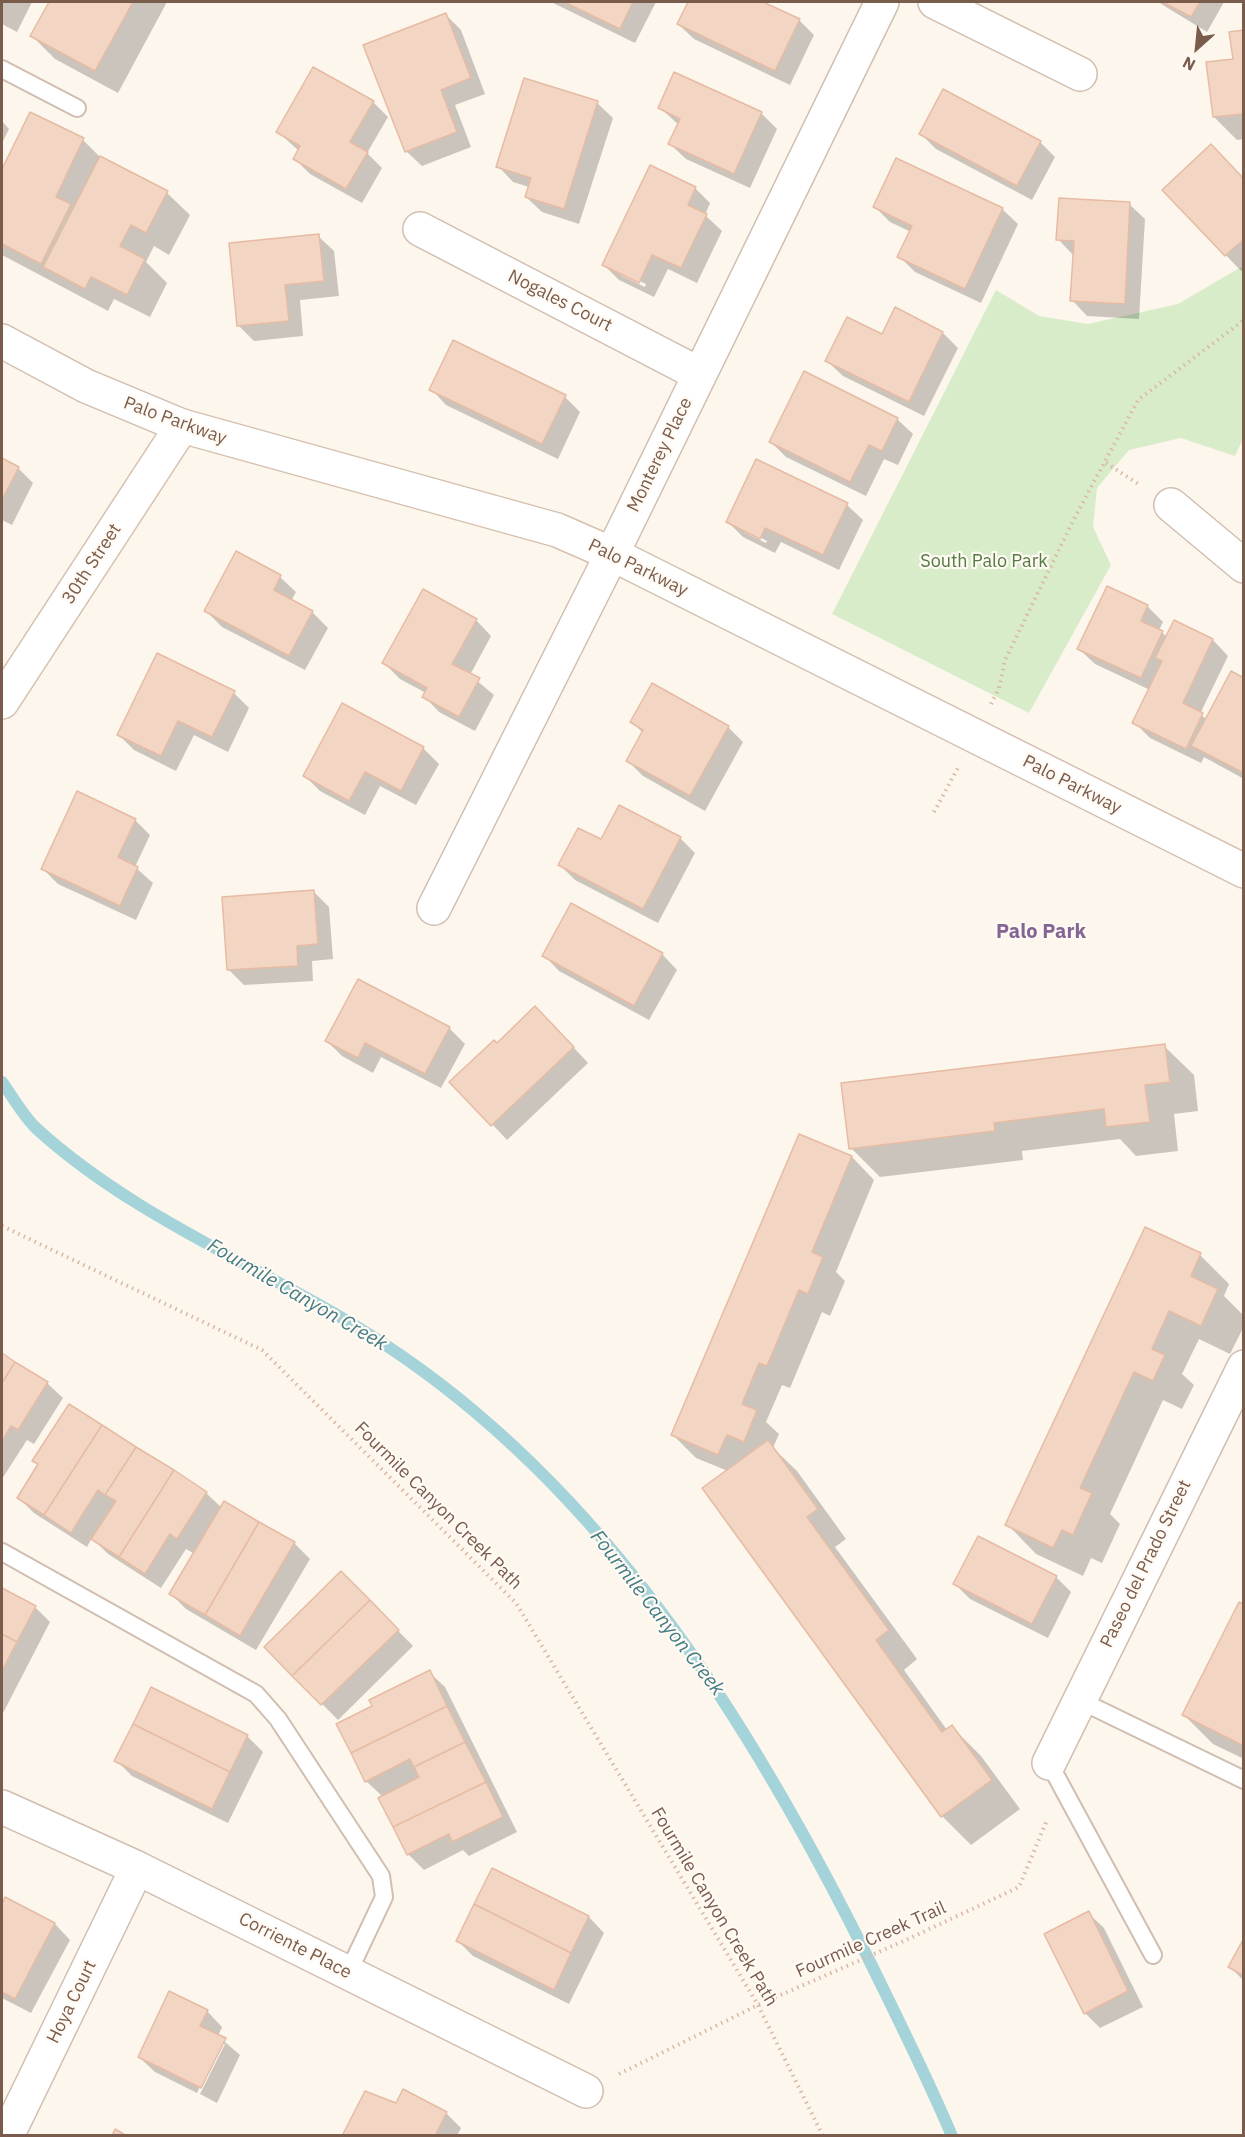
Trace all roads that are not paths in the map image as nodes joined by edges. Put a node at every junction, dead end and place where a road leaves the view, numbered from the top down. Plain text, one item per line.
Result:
1 (882, 2) edge
2 (935, 2) edge
3 (2, 69) edge
4 (1080, 74) dead end
5 (77, 108) dead end
6 (420, 229) dead end
7 (2, 341) edge
8 (699, 374) junction
9 (182, 426) junction
10 (1171, 505) dead end
11 (612, 554) junction
12 (1244, 566) edge
13 (2, 702) edge
14 (1244, 872) edge
15 (434, 908) dead end
16 (1244, 1367) edge
17 (2, 1552) edge
18 (1079, 1700) junction
19 (1048, 1762) joint
20 (1244, 1780) edge
21 (2, 1807) edge
22 (137, 1868) junction
23 (1153, 1955) dead end
24 (348, 1973) junction
25 (586, 2091) road end
26 (7, 2136) edge

1 - 8 street, Monterey Place
2 - 4 street
3 - 5 lane
6 - 8 street, Nogales Court
7 - 9 street, Palo Parkway
8 - 11 street, Monterey Place
9 - 11 street, Palo Parkway
9 - 13 street, 30th Street
10 - 12 street
11 - 14 street, Palo Parkway
11 - 15 street, Monterey Place
16 - 18 street, Paseo del Prado Street
17 - 24 lane
18 - 19 street, Paseo del Prado Street
18 - 20 lane
19 - 23 lane
21 - 22 street, Corriente Place
22 - 24 street, Corriente Place
22 - 26 street, Hoya Court
24 - 25 street, Corriente Place

